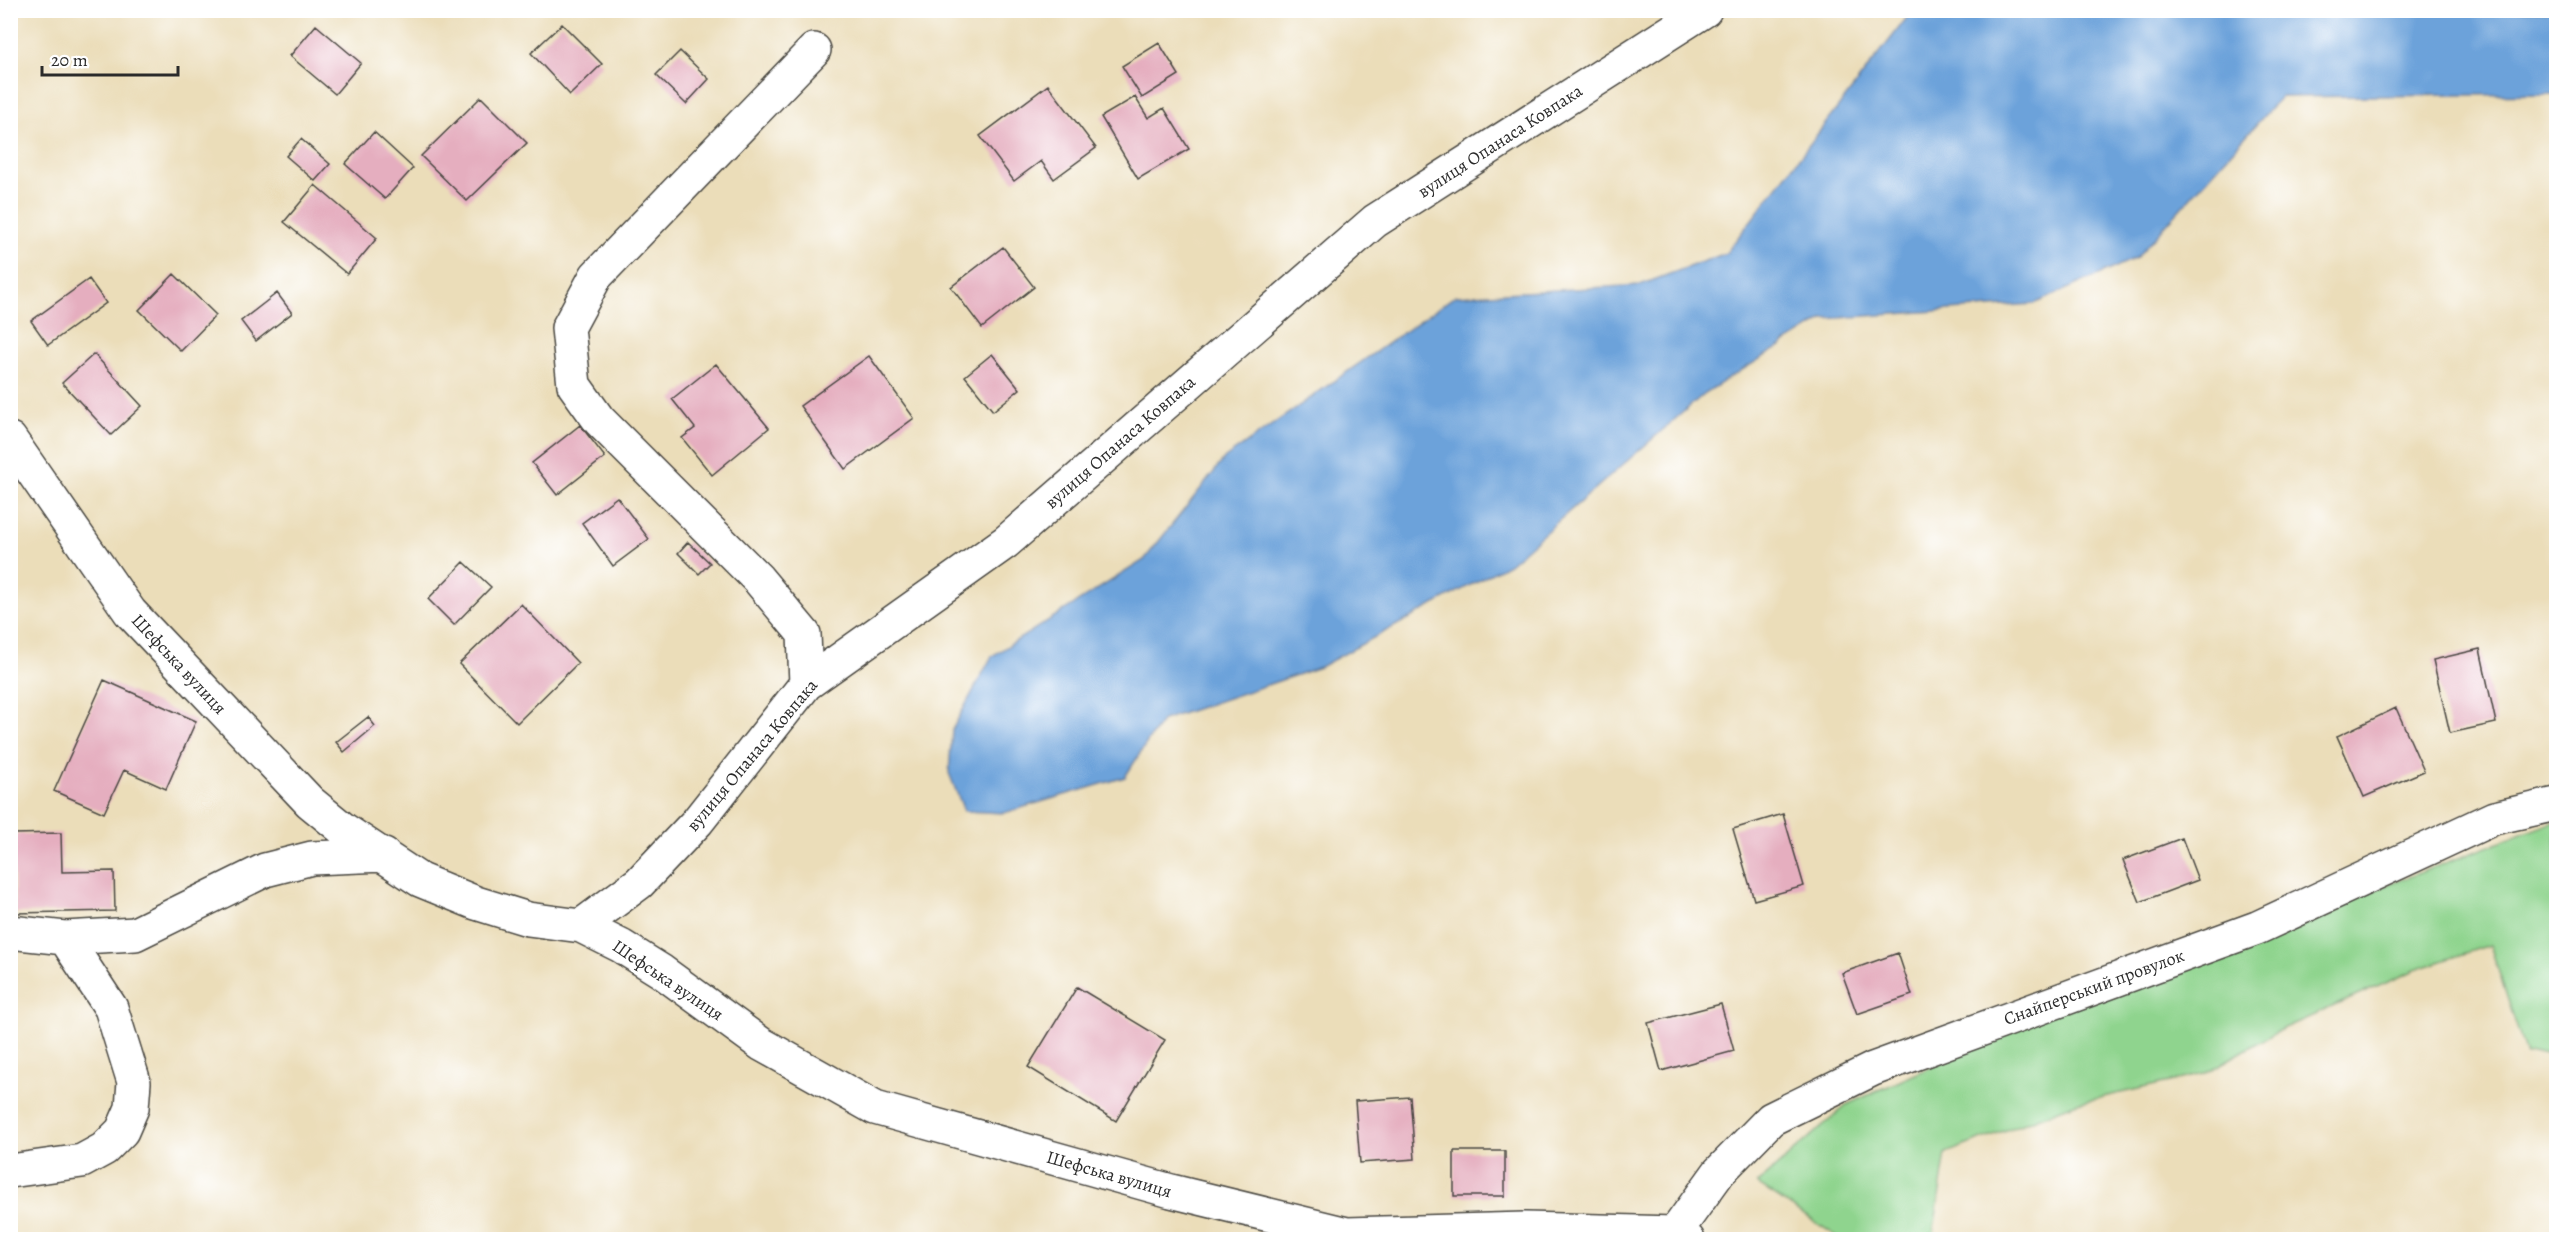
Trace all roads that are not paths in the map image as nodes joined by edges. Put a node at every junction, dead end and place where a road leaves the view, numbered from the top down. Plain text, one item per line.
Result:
1 (1705, 10) edge
2 (814, 50) dead end
3 (10, 439) edge
4 (806, 684) junction
5 (2556, 804) edge
6 (384, 855) junction
7 (581, 926) junction
8 (10, 932) edge
9 (65, 938) junction
10 (10, 1170) edge
11 (1682, 1236) edge

1 - 4 street, вулиця Опанаса Ковпака
2 - 4 street
3 - 6 street, Шефська вулиця
4 - 7 street, вулиця Опанаса Ковпака
5 - 11 street, Снайперський провулок
6 - 7 street, Шефська вулиця
6 - 9 street
7 - 11 street, Шефська вулиця
8 - 9 street
9 - 10 street

